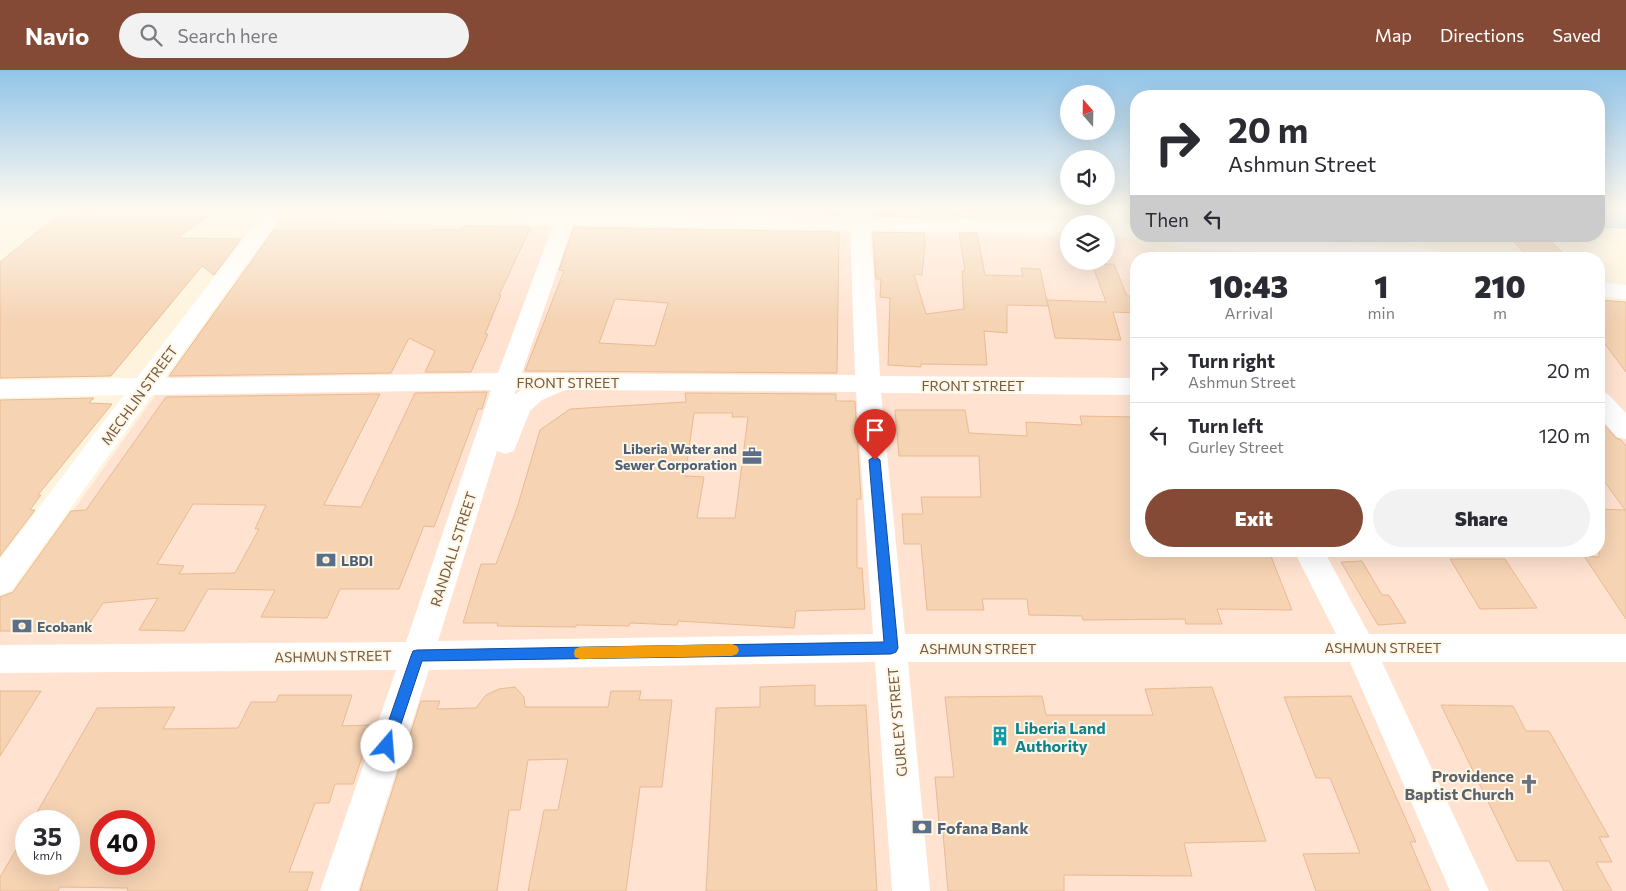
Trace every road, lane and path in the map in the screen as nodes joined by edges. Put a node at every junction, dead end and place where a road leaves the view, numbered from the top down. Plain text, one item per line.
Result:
1 (249, 246) edge
2 (555, 246) edge
3 (861, 246) edge
4 (1278, 246) edge
5 (1400, 252) edge
6 (1605, 290) edge
7 (1626, 292) edge
8 (566, 382) junction
9 (868, 384) junction
10 (1130, 386) edge
11 (144, 388) junction
12 (0, 389) edge
13 (1605, 406) edge
14 (1626, 430) edge
15 (456, 543) junction
16 (1311, 557) edge
17 (0, 582) edge
18 (1359, 647) junction
19 (891, 648) junction
20 (1626, 648) edge
21 (417, 656) junction
22 (0, 660) edge
23 (339, 891) edge
24 (911, 891) edge
25 (1470, 891) edge

1 - 11 street, MECHLIN STREET
2 - 15 street, RANDALL STREET
3 - 9 street, GURLEY STREET
4 - 5 street
6 - 7 street
8 - 9 street, FRONT STREET
8 - 11 street, FRONT STREET
8 - 15 street
9 - 10 street, FRONT STREET
9 - 19 street, GURLEY STREET
11 - 12 street, FRONT STREET
11 - 17 street, MECHLIN STREET
13 - 14 street
15 - 21 street, RANDALL STREET
16 - 18 street
18 - 19 street, ASHMUN STREET
18 - 20 street, ASHMUN STREET
18 - 25 street
19 - 21 street, ASHMUN STREET
19 - 24 street, GURLEY STREET
21 - 22 street, ASHMUN STREET
21 - 23 street, RANDALL STREET

